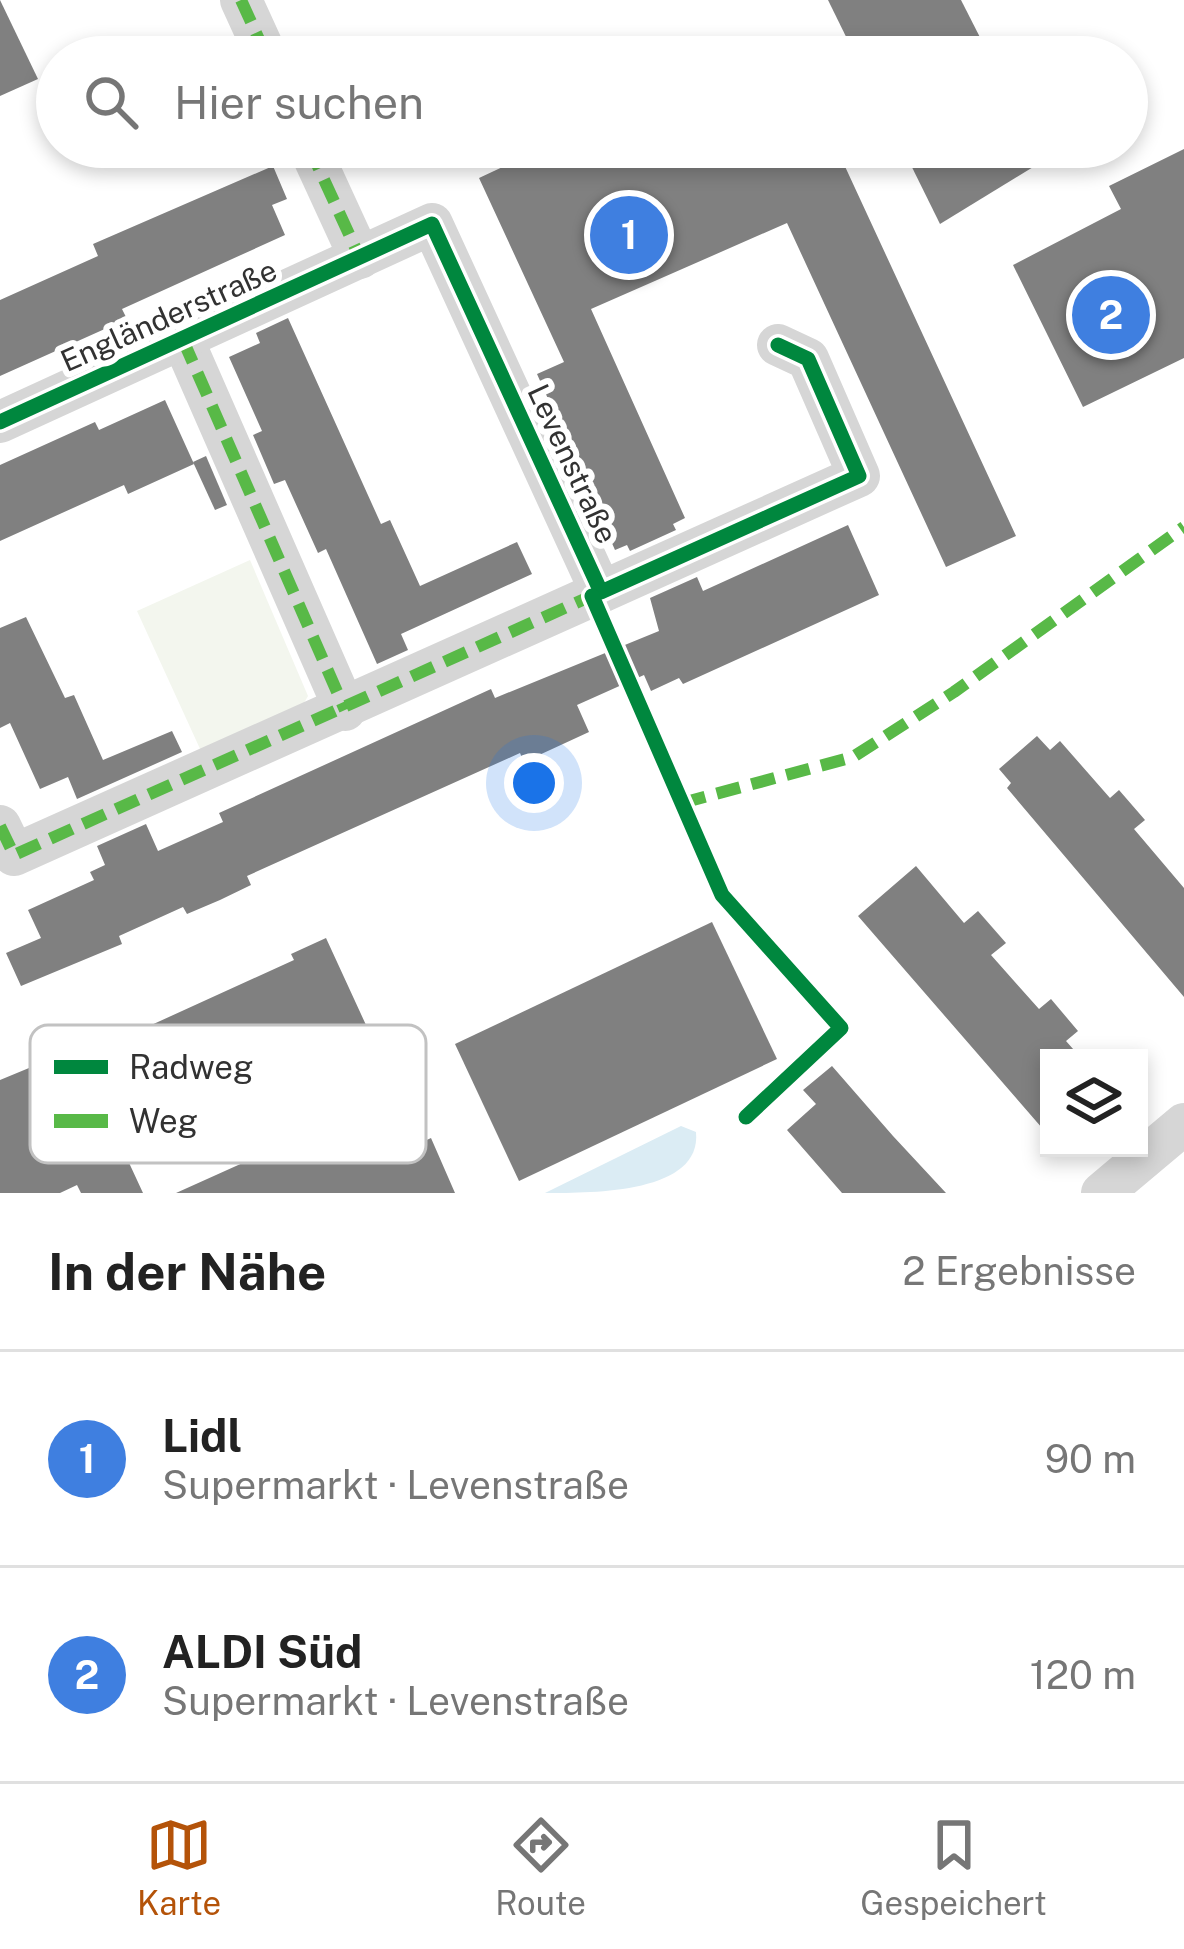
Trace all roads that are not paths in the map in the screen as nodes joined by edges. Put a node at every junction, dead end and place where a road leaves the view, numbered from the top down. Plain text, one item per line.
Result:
1 (241, 0) edge
2 (257, 36) edge
3 (318, 168) edge
4 (359, 258) junction
5 (183, 340) junction
6 (778, 345) dead end
7 (0, 422) edge
8 (601, 592) junction
9 (345, 710) junction
10 (0, 826) edge
11 (1184, 1124) edge
12 (1102, 1193) edge

1 - 2 street
3 - 4 street
4 - 5 street, Engländerstraße
4 - 8 street, Levenstraße
5 - 7 street, Engländerstraße
5 - 9 street, Engländerstraße
6 - 8 street, Levenstraße
8 - 9 street
9 - 10 street
11 - 12 street

